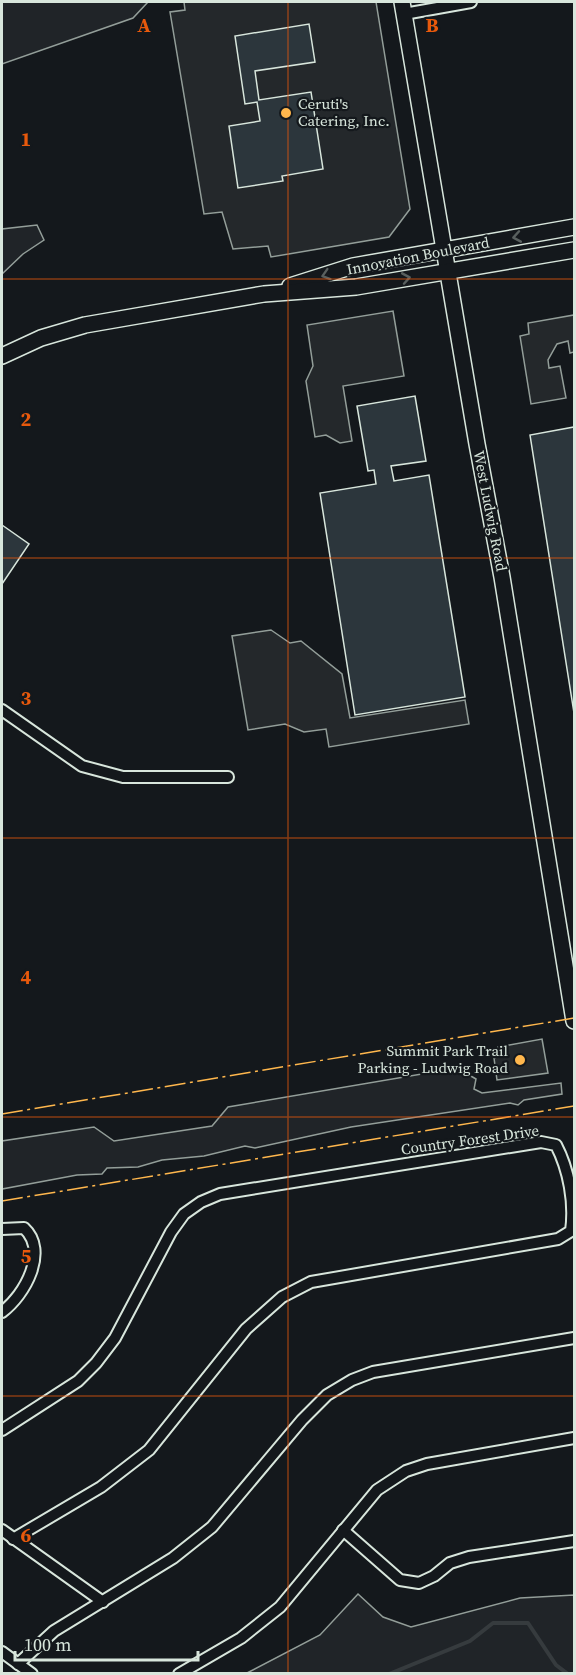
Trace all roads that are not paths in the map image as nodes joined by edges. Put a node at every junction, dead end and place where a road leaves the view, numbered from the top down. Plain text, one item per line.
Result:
1 (471, 2) edge
2 (403, 8) edge
3 (574, 227) edge
4 (444, 250) junction
5 (574, 250) edge
6 (447, 271) junction
7 (264, 294) junction
8 (2, 356) edge
9 (2, 710) edge
10 (228, 777) dead end
11 (574, 1021) edge
12 (2, 1229) edge
13 (2, 1312) edge
14 (574, 1338) edge
15 (2, 1430) edge
16 (574, 1438) edge
17 (2, 1530) edge
18 (343, 1530) junction
19 (13, 1539) junction
20 (574, 1541) edge
21 (103, 1602) junction
22 (2, 1652) edge
23 (18, 1664) junction
24 (32, 1674) edge
25 (179, 1674) edge

1 - 2 street
2 - 4 main road, West Ludwig Road
3 -> 4 main road, Innovation Boulevard
4 - 6 main road, West Ludwig Road
4 -> 7 main road, Innovation Boulevard
5 - 6 main road, Innovation Boulevard
7 -> 6 main road, Innovation Boulevard
6 - 11 main road, West Ludwig Road
7 - 8 main road, Innovation Boulevard
9 - 10 street
12 - 13 street
14 - 21 street
15 - 19 street, Country Forest Drive
16 - 18 street
17 - 19 street
18 - 20 street
18 - 25 street
19 - 21 street
21 - 23 street
22 - 23 street
23 - 24 street

